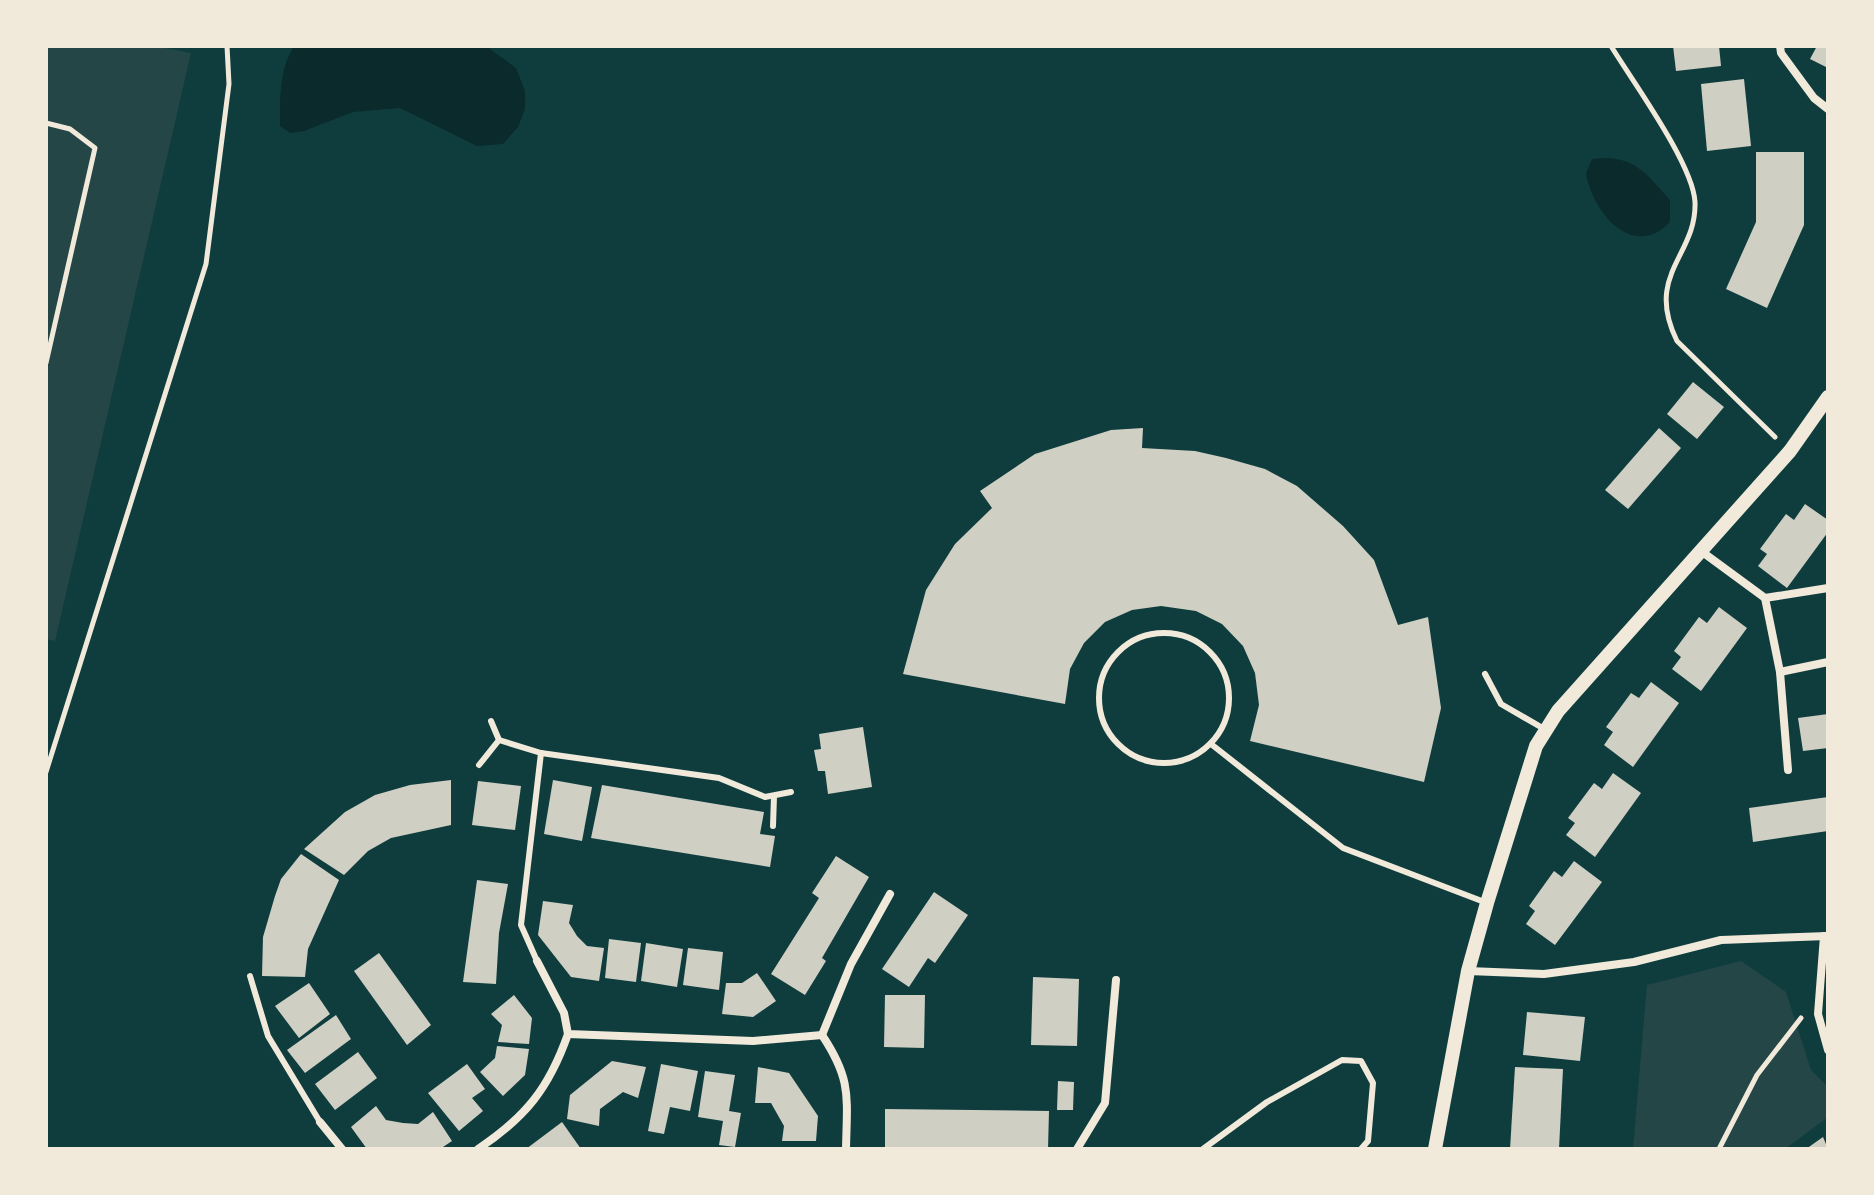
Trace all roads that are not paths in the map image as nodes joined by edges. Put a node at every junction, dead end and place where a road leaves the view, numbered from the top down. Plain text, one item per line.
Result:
1 (1780, 46) edge
2 (1828, 109) edge
3 (1828, 397) edge
4 (1701, 551) junction
5 (1828, 588) edge
6 (1765, 598) junction
7 (1828, 662) edge
8 (1780, 672) junction
9 (1485, 674) dead end
10 (491, 721) dead end
11 (1546, 730) junction
12 (499, 740) junction
13 (1211, 744) junction
14 (541, 753) junction
15 (479, 765) dead end
16 (1788, 770) dead end
17 (791, 792) dead end
18 (774, 796) junction
19 (773, 826) dead end
20 (890, 894) dead end
21 (1487, 903) junction
22 (1826, 936) edge
23 (537, 961) joint
24 (1468, 971) junction
25 (250, 976) dead end
26 (1116, 980) dead end
27 (568, 1034) junction
28 (822, 1035) junction
29 (1828, 1050) edge
30 (320, 1122) joint
31 (342, 1149) edge
32 (478, 1149) edge
33 (846, 1149) edge
34 (1077, 1149) edge
35 (1203, 1149) edge
36 (1361, 1149) edge
37 (1435, 1149) edge

1 - 2 street
3 - 4 street
4 - 6 street
4 - 11 street
5 - 6 street
6 - 8 street
7 - 8 street
8 - 16 street
9 - 11 lane
10 - 12 lane
11 - 21 street
12 - 14 lane
12 - 15 lane
13 - 13 lane
13 - 21 lane
14 - 18 lane
14 - 23 lane
17 - 18 lane
18 - 19 lane
20 - 28 street
21 - 24 street
22 - 24 street
22 - 29 street
23 - 27 street
24 - 37 street
25 - 30 lane
26 - 34 street
27 - 28 street
27 - 32 street
28 - 33 street
30 - 31 street
35 - 36 lane

